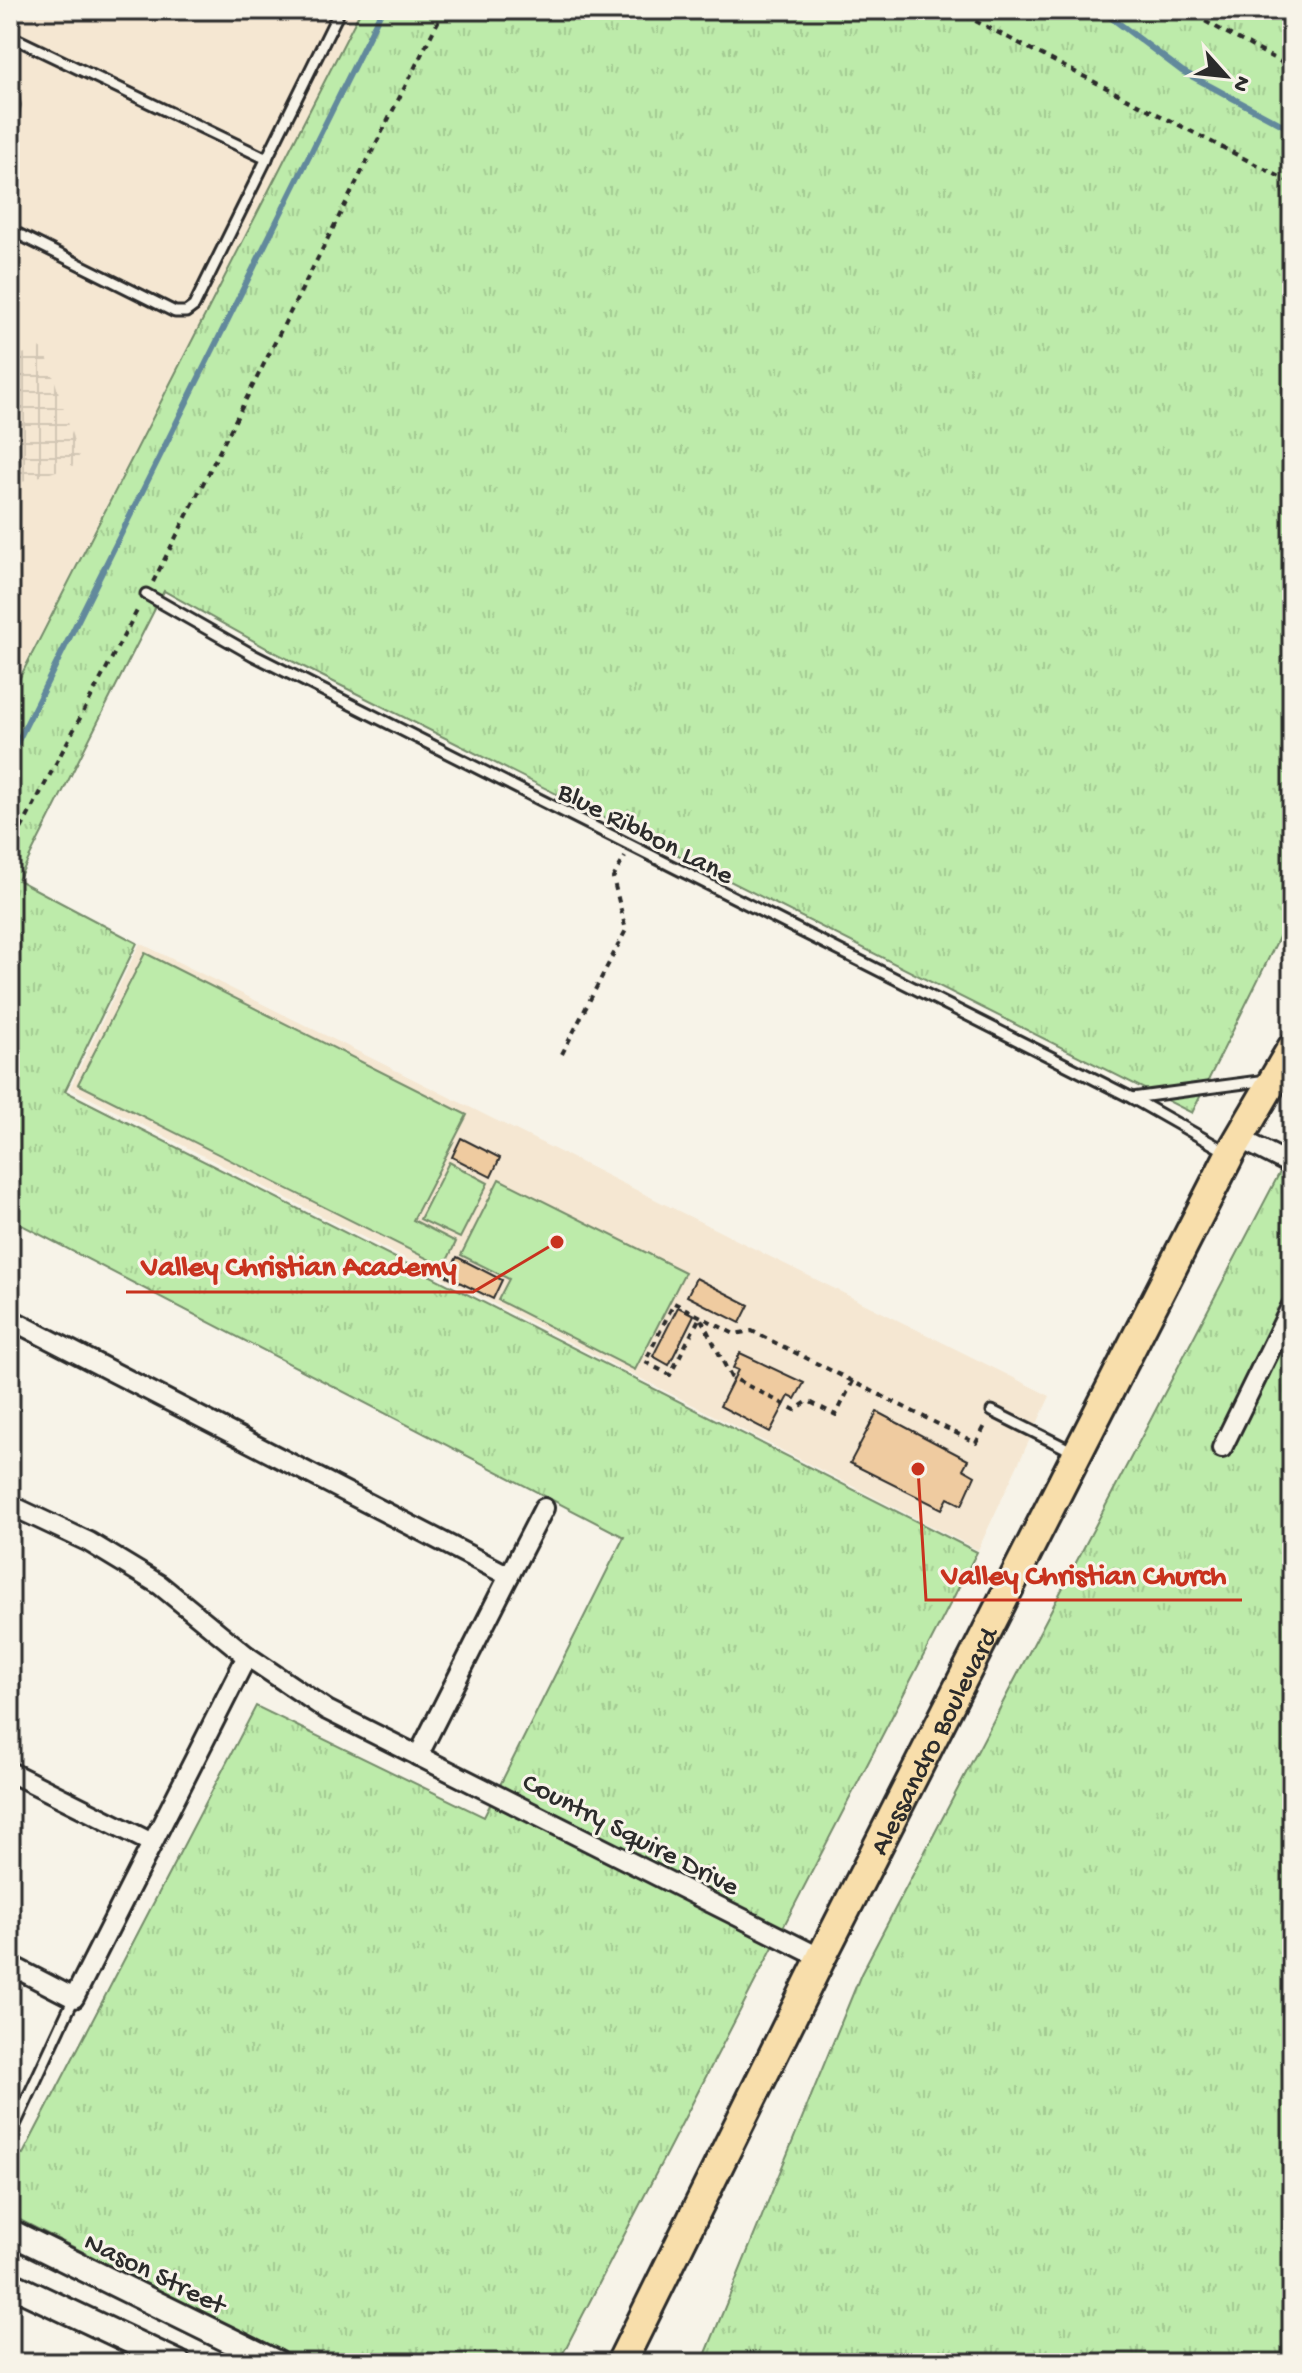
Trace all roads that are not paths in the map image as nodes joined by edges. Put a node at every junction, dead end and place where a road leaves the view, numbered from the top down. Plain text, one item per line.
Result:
1 (340, 10) edge
2 (10, 36) edge
3 (10, 72) edge
4 (10, 139) edge
5 (267, 159) junction
6 (10, 230) edge
7 (146, 594) road end
8 (1292, 1029) edge
9 (1292, 1048) edge
10 (1272, 1079) junction
11 (1132, 1098) junction
12 (1234, 1146) junction
13 (1292, 1165) edge
14 (1292, 1305) edge
15 (10, 1319) edge
16 (992, 1411) road end
17 (1222, 1448) dead end
18 (1077, 1454) junction
19 (10, 1505) edge
20 (544, 1508) dead end
21 (509, 1576) junction
22 (247, 1656) junction
23 (418, 1756) junction
24 (10, 1772) edge
25 (150, 1842) junction
26 (821, 1958) junction
27 (10, 1965) edge
28 (74, 1998) junction
29 (10, 2122) edge
30 (10, 2232) edge
31 (10, 2284) edge
32 (178, 2363) edge
33 (276, 2363) edge
34 (621, 2363) edge

1 - 5 lane
2 - 5 lane
3 - 4 lane
5 - 6 lane
7 - 11 lane, Blue Ribbon Lane
8 - 10 main road, Alessandro Boulevard
9 - 10 main road, Alessandro Boulevard
10 - 11 lane
10 - 12 main road, Alessandro Boulevard
11 - 12 lane, Blue Ribbon Lane
12 - 13 street
12 - 18 main road, Alessandro Boulevard
14 - 17 street
15 - 21 street
16 - 18 lane
18 - 26 main road, Alessandro Boulevard
19 - 22 street, Country Squire Drive
20 - 21 street
21 - 23 street
22 - 23 street, Country Squire Drive
22 - 25 street
23 - 26 street, Country Squire Drive
24 - 25 street
25 - 28 street
26 - 34 main road, Alessandro Boulevard
27 - 28 street
28 - 29 lane
30 - 33 main road, Nason Street
31 - 32 main road

